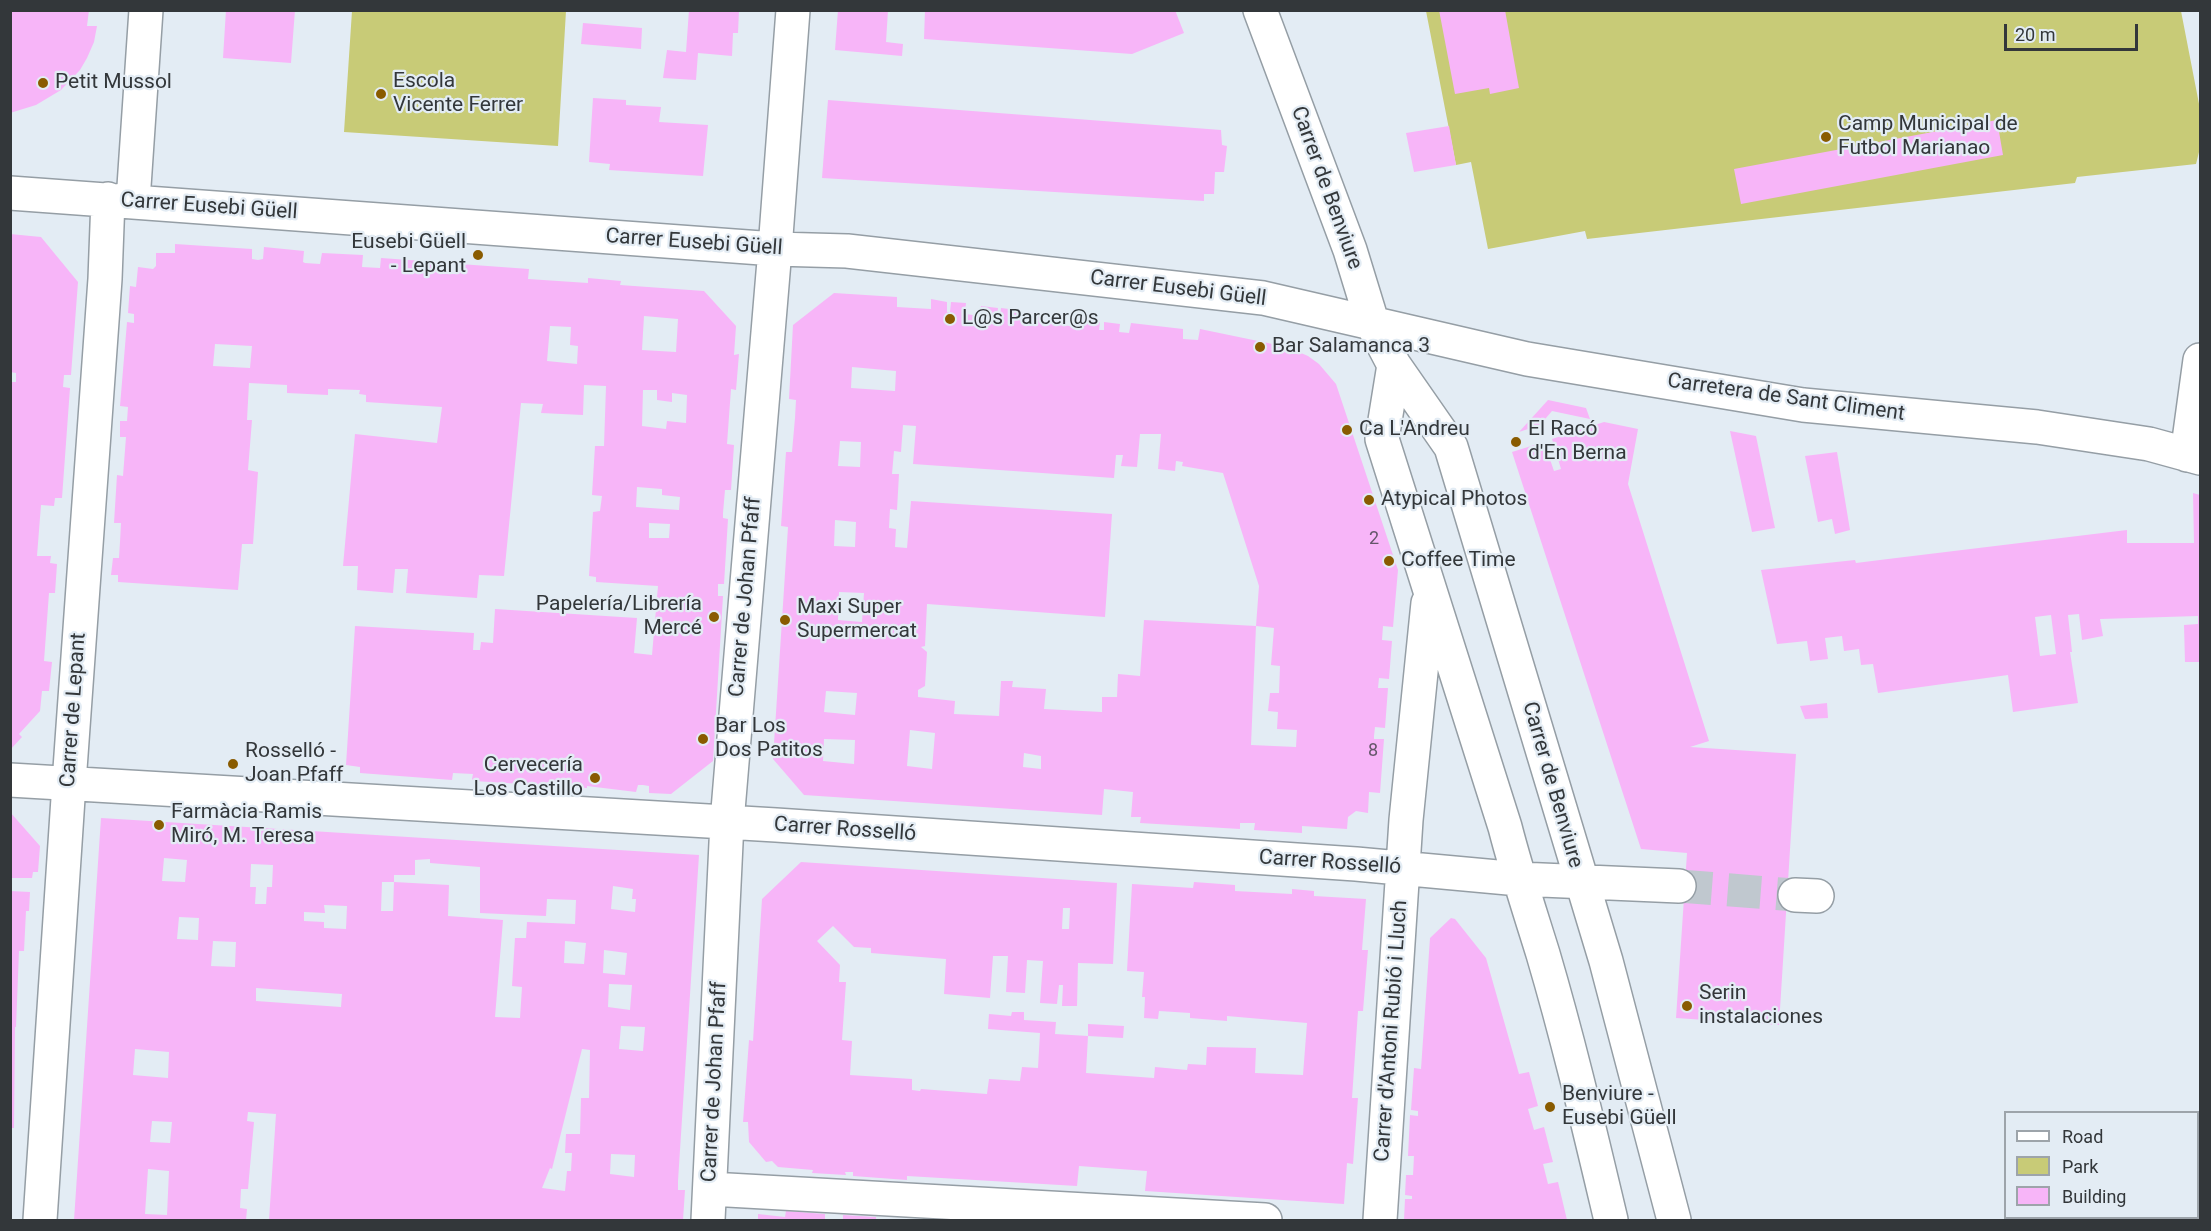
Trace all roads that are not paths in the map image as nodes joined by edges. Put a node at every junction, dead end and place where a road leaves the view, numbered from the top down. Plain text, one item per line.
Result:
1 (146, 10) edge
2 (793, 10) edge
3 (1260, 10) edge
4 (10, 193) edge
5 (121, 200) junction
6 (775, 249) junction
7 (1373, 325) junction
8 (2200, 360) edge
9 (1394, 365) junction
10 (2194, 457) edge
11 (1429, 590) junction
12 (10, 780) edge
13 (69, 783) junction
14 (727, 822) junction
15 (1403, 868) junction
16 (1519, 879) junction
17 (1581, 882) junction
18 (1679, 886) tunnel mouth
19 (709, 1205) edge
20 (40, 1221) edge
21 (1264, 1221) edge
22 (1380, 1221) edge
23 (1611, 1221) edge
24 (1674, 1221) edge

1 - 5 street, Carrer de Lepant
2 - 6 street, Carrer de Johan Pfaff
3 - 7 street, Carrer de Benviure
4 - 5 street, Carrer Eusebi Güell
5 - 6 street, Carrer Eusebi Güell
5 - 13 street, Carrer de Lepant
6 - 7 street, Carrer Eusebi Güell
6 - 14 street, Carrer de Johan Pfaff
7 - 9 street, Carrer de Benviure
7 - 10 street, Carretera de Sant Climent
8 - 10 street
9 - 11 street
9 - 17 street, Carrer de Benviure
11 - 15 street, Carrer d'Antoni Rubió i Lluch
11 - 16 street
12 - 13 street, Carrer Rosselló
13 - 14 street, Carrer Rosselló
13 - 20 street, Carrer de Lepant
14 - 15 street, Carrer Rosselló
14 - 19 street, Carrer de Johan Pfaff
15 - 16 street, Carrer Rosselló
15 - 22 street, Carrer d'Antoni Rubió i Lluch
16 - 17 street, Carrer Rosselló
16 - 23 street
17 - 18 street, Carrer Rosselló
17 - 24 street, Carrer de Benviure
19 - 21 street

